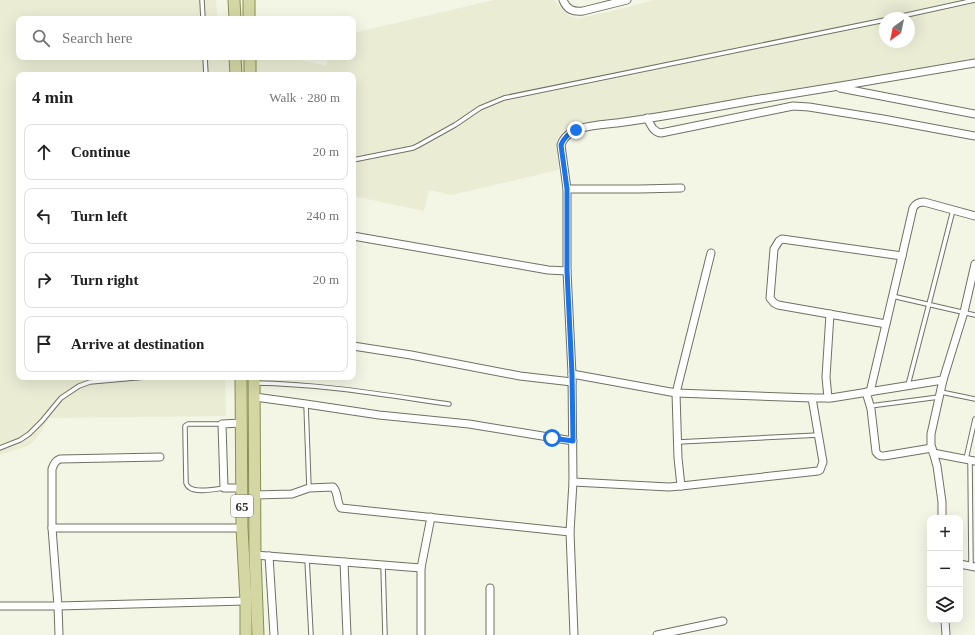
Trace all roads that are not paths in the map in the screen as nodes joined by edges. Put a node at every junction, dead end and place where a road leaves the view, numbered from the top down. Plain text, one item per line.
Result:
1 (202, 0) edge
2 (234, 0) edge
3 (249, 0) edge
4 (563, 0) edge
5 (627, 0) edge
6 (975, 0) edge
7 (915, 13) edge
8 (203, 16) edge
9 (235, 16) edge
10 (249, 16) edge
11 (879, 21) edge
12 (205, 60) edge
13 (235, 60) edge
14 (250, 60) edge
15 (975, 62) edge
16 (206, 72) edge
17 (236, 72) edge
18 (250, 72) edge
19 (834, 87) junction
20 (975, 114) edge
21 (647, 118) junction
22 (975, 136) edge
23 (356, 159) edge
24 (680, 188) dead end
25 (567, 189) junction
26 (953, 210) junction
27 (975, 216) edge
28 (356, 237) edge
29 (711, 253) dead end
30 (902, 256) junction
31 (975, 264) edge
32 (567, 271) junction
33 (892, 296) junction
34 (930, 304) junction
35 (964, 312) junction
36 (830, 314) junction
37 (975, 315) edge
38 (886, 324) junction
39 (356, 347) edge
40 (572, 378) junction
41 (112, 380) edge
42 (241, 380) edge
43 (254, 380) edge
44 (943, 380) junction
45 (908, 386) junction
46 (868, 392) junction
47 (676, 393) junction
48 (940, 394) junction
49 (255, 397) junction
50 (812, 398) junction
51 (828, 398) junction
52 (975, 399) edge
53 (306, 404) junction
54 (449, 404) dead end
55 (870, 406) junction
56 (975, 419) edge
57 (222, 424) junction
58 (242, 424) junction
59 (818, 435) junction
60 (573, 441) junction
61 (677, 442) junction
62 (0, 448) edge
63 (932, 450) junction
64 (160, 457) dead end
65 (970, 460) edge
66 (574, 482) junction
67 (681, 486) junction
68 (224, 488) junction
69 (242, 488) junction
70 (309, 488) junction
71 (255, 495) junction
72 (942, 515) edge
73 (430, 517) junction
74 (52, 528) junction
75 (242, 528) junction
76 (570, 532) junction
77 (255, 555) junction
78 (269, 556) junction
79 (307, 559) junction
80 (344, 562) junction
81 (383, 565) junction
82 (963, 565) edge
83 (973, 567) edge
84 (421, 568) junction
85 (490, 588) dead end
86 (245, 597) junction
87 (0, 606) edge
88 (58, 606) junction
89 (723, 621) dead end
90 (945, 623) edge
91 (59, 635) edge
92 (246, 635) edge
93 (250, 635) edge
94 (258, 635) edge
95 (274, 635) edge
96 (311, 635) edge
97 (347, 635) edge
98 (385, 635) edge
99 (421, 635) edge
100 (490, 635) edge
101 (574, 635) edge
102 (657, 635) edge
103 (946, 635) edge

1 - 8 lane
2 - 9 main road
3 - 10 main road
4 - 5 street
6 - 7 lane
11 - 23 lane
12 - 16 lane
13 - 17 main road
14 - 18 main road
15 - 19 street
19 - 20 street
19 - 21 street
21 - 22 street
21 - 25 street
24 - 25 street
25 - 32 street
26 - 27 street
26 - 30 street
26 - 34 lane
28 - 32 street
29 - 47 street
30 - 33 street
30 - 36 street
31 - 35 street
32 - 40 street
33 - 34 lane
33 - 38 street
34 - 35 lane
34 - 45 lane
35 - 37 lane
35 - 44 street
36 - 38 street
36 - 51 street
38 - 46 street
39 - 40 street
40 - 47 street
40 - 60 street
41 - 62 lane
42 - 58 main road, 65
43 - 49 main road, 65
43 - 54 lane
44 - 45 street
44 - 48 street
45 - 46 street
46 - 51 street
46 - 55 street
47 - 50 street
47 - 61 street
48 - 52 lane
48 - 55 lane
48 - 63 street
49 - 53 street
49 - 71 main road, 65
50 - 51 street
50 - 59 street
53 - 60 street
53 - 70 lane
55 - 63 street
56 - 65 lane
57 - 58 street
57 - 68 street
57 - 68 lane
58 - 69 main road, 65
59 - 61 lane
59 - 67 street
60 - 66 street
61 - 67 street
63 - 65 street
63 - 72 street
64 - 74 street
65 - 83 lane
66 - 67 street
66 - 76 street
68 - 69 street
69 - 75 main road, 65
70 - 71 street
70 - 73 street
71 - 77 main road, 65
73 - 76 street
73 - 84 street
74 - 75 street
74 - 88 street
75 - 86 main road, 65
76 - 101 street
77 - 78 street
77 - 94 main road, 65
78 - 79 street
78 - 95 street
79 - 80 street
79 - 96 lane
80 - 81 street
80 - 97 street
81 - 84 street
81 - 98 lane
82 - 83 street
84 - 99 street
85 - 100 street
86 - 88 street
86 - 92 main road, 65
86 - 93 street
87 - 88 street
88 - 91 street
89 - 102 street
90 - 103 street

